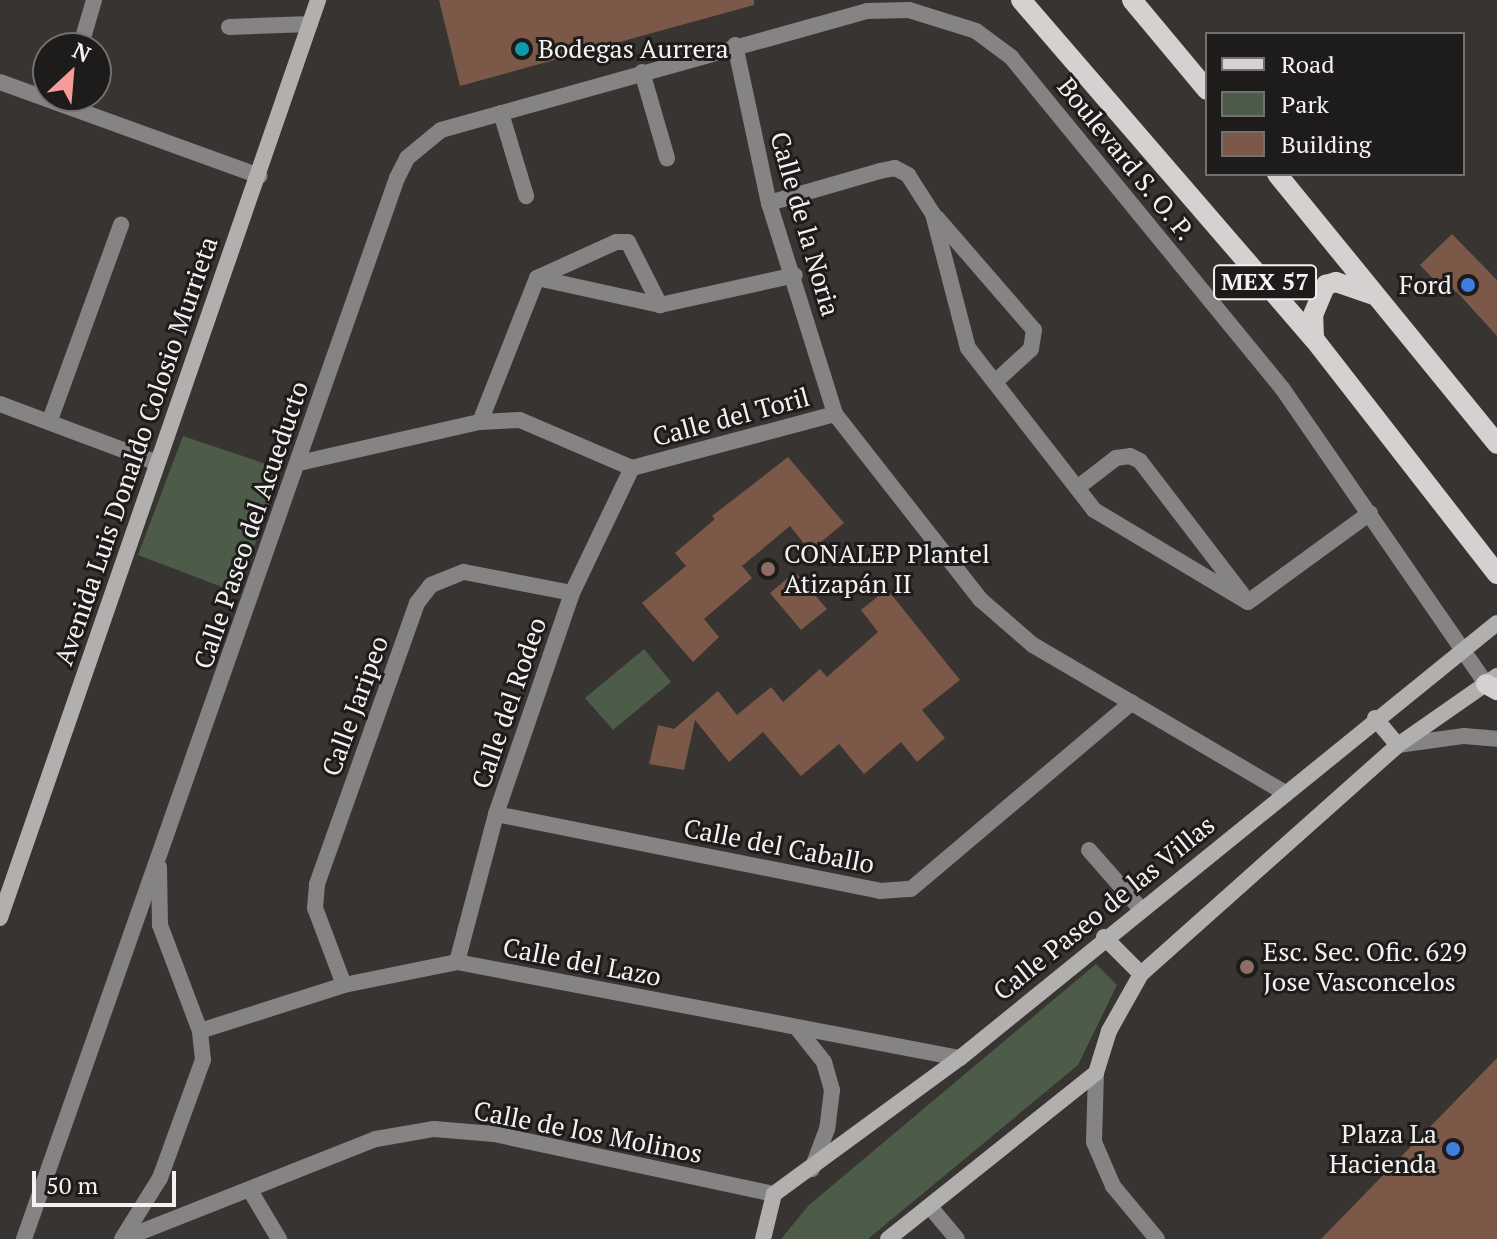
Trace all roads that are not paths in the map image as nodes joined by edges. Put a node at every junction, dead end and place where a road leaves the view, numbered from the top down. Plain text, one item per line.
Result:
1 (94, 0) edge
2 (318, 0) edge
3 (1021, 0) edge
4 (1132, 0) edge
5 (310, 24) junction
6 (229, 27) dead end
7 (85, 32) edge
8 (735, 45) junction
9 (642, 72) junction
10 (0, 82) edge
11 (1205, 88) edge
12 (32, 91) edge
13 (95, 112) edge
14 (501, 113) junction
15 (667, 158) dead end
16 (259, 176) junction
17 (1279, 176) edge
18 (526, 196) dead end
19 (769, 203) junction
20 (933, 214) junction
21 (121, 225) dead end
22 (795, 275) junction
23 (537, 278) junction
24 (1378, 297) junction
25 (660, 305) junction
26 (1314, 339) junction
27 (995, 382) junction
28 (0, 404) edge
29 (835, 414) junction
30 (50, 420) junction
31 (480, 422) junction
32 (1497, 444) edge
33 (155, 462) junction
34 (299, 463) junction
35 (632, 468) junction
36 (1077, 488) junction
37 (1370, 513) junction
38 (1497, 574) edge
39 (572, 593) junction
40 (1248, 602) junction
41 (1497, 623) edge
42 (1460, 649) junction
43 (1493, 684) edge
44 (1132, 702) junction
45 (1375, 718) junction
46 (1497, 739) edge
47 (1398, 745) junction
48 (1284, 792) junction
49 (496, 814) junction
50 (1089, 850) dead end
51 (159, 856) junction
52 (1140, 908) junction
53 (0, 918) edge
54 (1104, 937) junction
55 (457, 962) junction
56 (1141, 974) junction
57 (344, 985) junction
58 (797, 1028) junction
59 (200, 1031) junction
60 (960, 1058) junction
61 (1096, 1073) junction
62 (812, 1169) junction
63 (251, 1192) junction
64 (774, 1194) junction
65 (931, 1208) junction
66 (898, 1236) edge
67 (24, 1239) edge
68 (122, 1239) edge
69 (279, 1239) edge
70 (763, 1239) edge
71 (957, 1239) edge
72 (1157, 1239) edge

1 - 7 street
2 - 5 street, Avenida Luis Donaldo Colosio Murrieta
3 - 26 main road, MEX 57
4 - 11 main road
5 - 6 street
5 - 16 street, Avenida Luis Donaldo Colosio Murrieta
8 - 9 street, Calle Paseo del Acueducto
8 - 19 street, Calle de la Noria
8 - 37 street, Boulevard S. O. P.
9 - 14 street, Calle Paseo del Acueducto
9 - 15 street
10 - 12 street
13 - 16 street
14 - 18 street
14 - 34 street, Calle Paseo del Acueducto
16 - 33 street, Avenida Luis Donaldo Colosio Murrieta
17 - 24 main road, MEX 57
19 - 20 street
19 - 22 street, Calle de la Noria
20 - 27 street
20 - 27 street
21 - 30 street
22 - 25 street
22 - 29 street, Calle de la Noria
23 - 25 street
23 - 25 street
23 - 31 street
24 - 26 main road
24 - 32 main road, MEX 57
26 - 38 main road, MEX 57
27 - 36 street
28 - 30 street
29 - 35 street, Calle del Toril
29 - 44 street, Calle del Toril
30 - 33 street
31 - 34 street, Calle del Toril
31 - 35 street, Calle del Toril
33 - 53 street, Avenida Luis Donaldo Colosio Murrieta
34 - 51 street, Calle Paseo del Acueducto
35 - 39 street, Calle del Rodeo
36 - 40 street
36 - 40 street
37 - 40 street
37 - 42 street, Boulevard S. O. P.
39 - 49 street, Calle del Rodeo
39 - 57 street, Calle Jaripeo
41 - 42 street, Calle Paseo de las Villas
42 - 43 street, Boulevard S. O. P.
42 - 45 street, Calle Paseo de las Villas
43 - 47 street
44 - 48 street, Calle del Toril
44 - 49 street, Calle del Caballo
45 - 47 street
45 - 48 street, Calle Paseo de las Villas
46 - 47 street
47 - 56 street
48 - 52 street, Calle Paseo de las Villas
49 - 55 street, Calle del Rodeo
50 - 52 street
51 - 59 street, Calle de los Molinos
51 - 67 street, Calle Paseo del Acueducto
52 - 54 street, Calle Paseo de las Villas
54 - 56 street
54 - 60 street, Calle Paseo de las Villas
55 - 57 street, Calle del Lazo
55 - 58 street, Calle del Lazo
56 - 61 street
57 - 59 street, Calle del Lazo
58 - 60 street, Calle del Lazo
58 - 62 street
59 - 68 street, Calle de los Molinos
60 - 62 street, Calle Paseo de las Villas
61 - 65 street
61 - 72 street
62 - 64 street, Calle Paseo de las Villas
63 - 64 street, Calle de los Molinos
63 - 68 street, Calle de los Molinos
63 - 69 street
64 - 70 street
65 - 66 street
65 - 71 street

